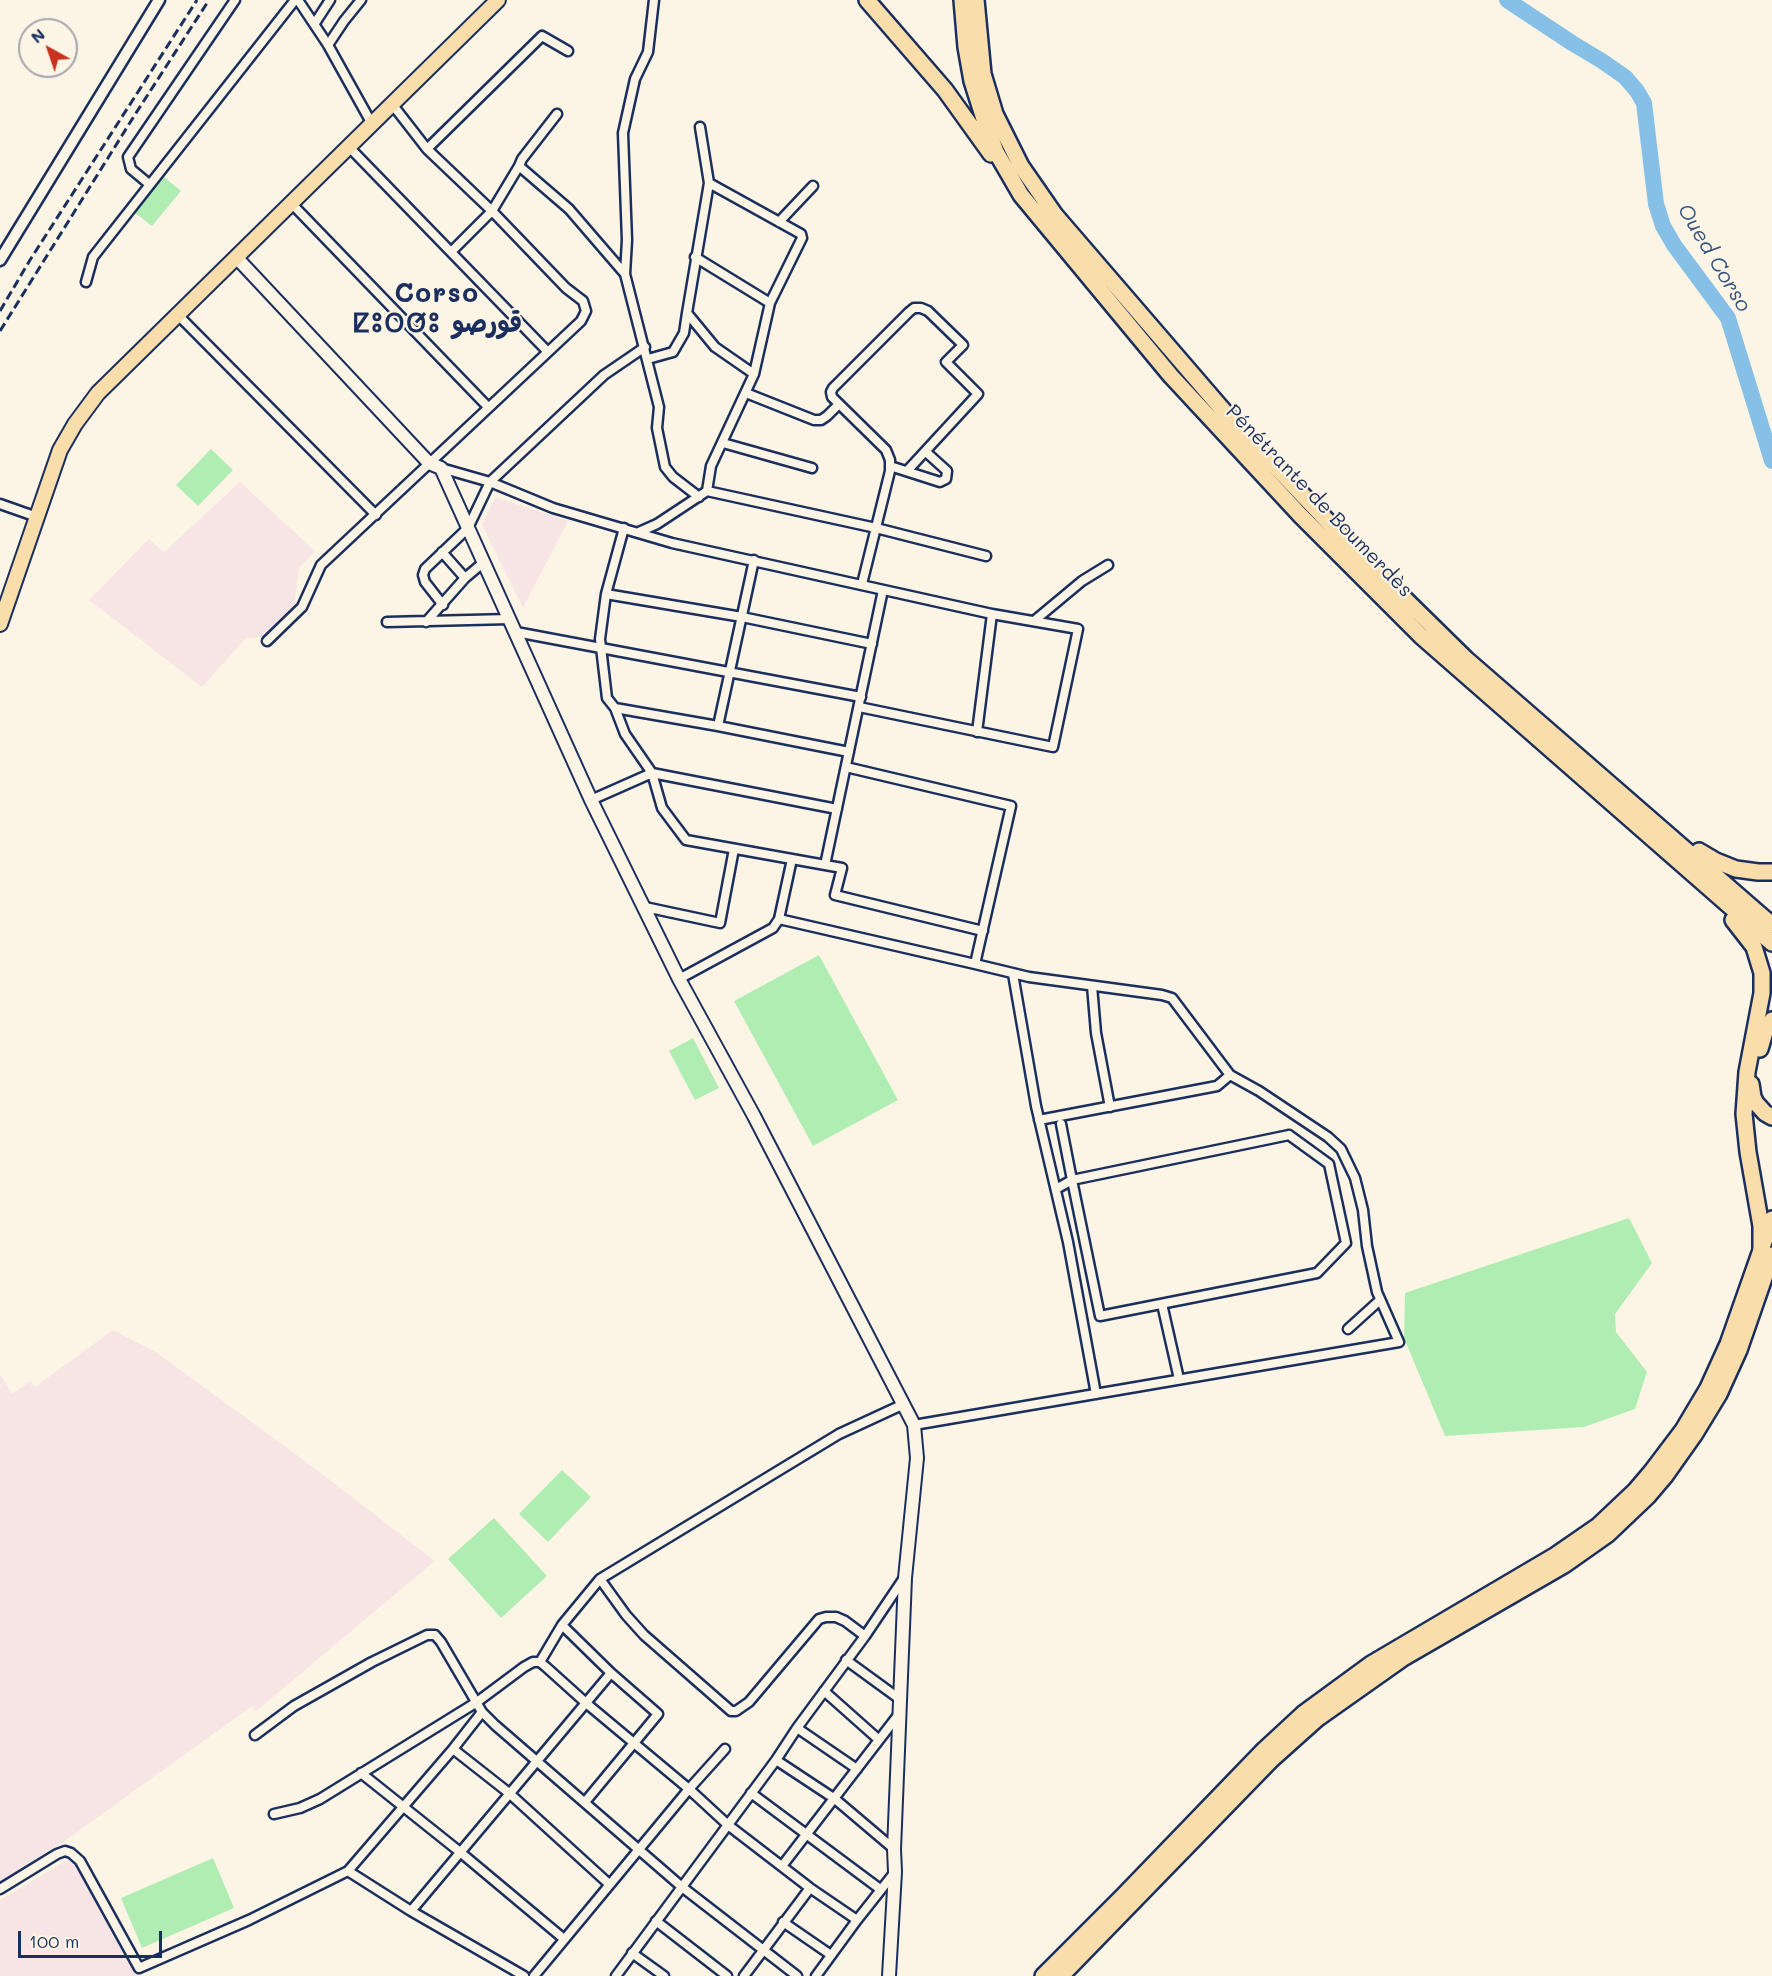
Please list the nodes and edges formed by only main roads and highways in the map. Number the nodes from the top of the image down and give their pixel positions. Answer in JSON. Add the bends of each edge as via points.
{"nodes":[{"id":1,"x":498,"y":0,"type":"edge"},
{"id":2,"x":867,"y":0,"type":"edge"},
{"id":3,"x":962,"y":0,"type":"edge"},
{"id":4,"x":976,"y":0,"type":"edge"},
{"id":5,"x":982,"y":0,"type":"edge"},
{"id":6,"x":983,"y":74,"type":"junction"},
{"id":7,"x":1021,"y":195,"type":"junction"},
{"id":8,"x":237,"y":258,"type":"junction"},
{"id":9,"x":0,"y":624,"type":"edge"},
{"id":10,"x":1648,"y":817,"type":"junction"},
{"id":11,"x":1772,"y":872,"type":"edge"},
{"id":12,"x":1696,"y":876,"type":"junction"},
{"id":13,"x":1772,"y":925,"type":"edge"},
{"id":14,"x":1772,"y":943,"type":"edge"},
{"id":15,"x":1772,"y":1020,"type":"edge"},
{"id":16,"x":1772,"y":1117,"type":"edge"},
{"id":17,"x":1772,"y":1219,"type":"edge"},
{"id":18,"x":1767,"y":1253,"type":"edge"},
{"id":19,"x":889,"y":1976,"type":"edge"},
{"id":20,"x":1043,"y":1976,"type":"edge"},
{"id":21,"x":1061,"y":1976,"type":"edge"}],
"edges":[{"from":1,"to":8,"type":"main road"},
{"from":2,"to":7,"type":"highway","via":[[945,90]]},
{"from":3,"to":7,"type":"highway","name":"Pénétrante de Boumerdès","via":[[972,81],[996,152]]},
{"from":4,"to":6,"type":"highway","name":"Pénétrante de Boumerdès"},
{"from":5,"to":6,"type":"highway"},
{"from":6,"to":10,"type":"highway","name":"Pénétrante de Boumerdès","via":[[1006,138],[1036,189],[1235,424],[1466,659]]},
{"from":7,"to":12,"type":"highway","name":"Pénétrante de Boumerdès","via":[[1171,376],[1309,524],[1421,636]]},
{"from":8,"to":9,"type":"main road","via":[[98,393],[75,424],[60,450]]},
{"from":8,"to":19,"type":"main road","via":[[435,466],[468,528],[591,800],[679,979],[914,1425],[917,1458],[905,1578]]},
{"from":10,"to":11,"type":"highway","via":[[1670,826],[1716,861],[1736,869]]},
{"from":10,"to":13,"type":"highway","name":"Pénétrante de Boumerdès"},
{"from":12,"to":14,"type":"highway","name":"Pénétrante de Boumerdès"},
{"from":12,"to":18,"type":"highway","via":[[1750,939],[1762,973],[1744,1107],[1748,1152]]},
{"from":15,"to":16,"type":"highway","via":[[1765,1032],[1751,1090],[1756,1103]]},
{"from":17,"to":18,"type":"highway"},
{"from":18,"to":20,"type":"highway","via":[[1708,1388],[1683,1430],[1635,1491],[1571,1546],[1371,1664],[1304,1713],[1263,1750]]},
{"from":18,"to":21,"type":"highway","via":[[1739,1350],[1719,1394],[1665,1476],[1641,1503],[1608,1534],[1564,1566],[1403,1658],[1318,1718],[1271,1760]]}]}
